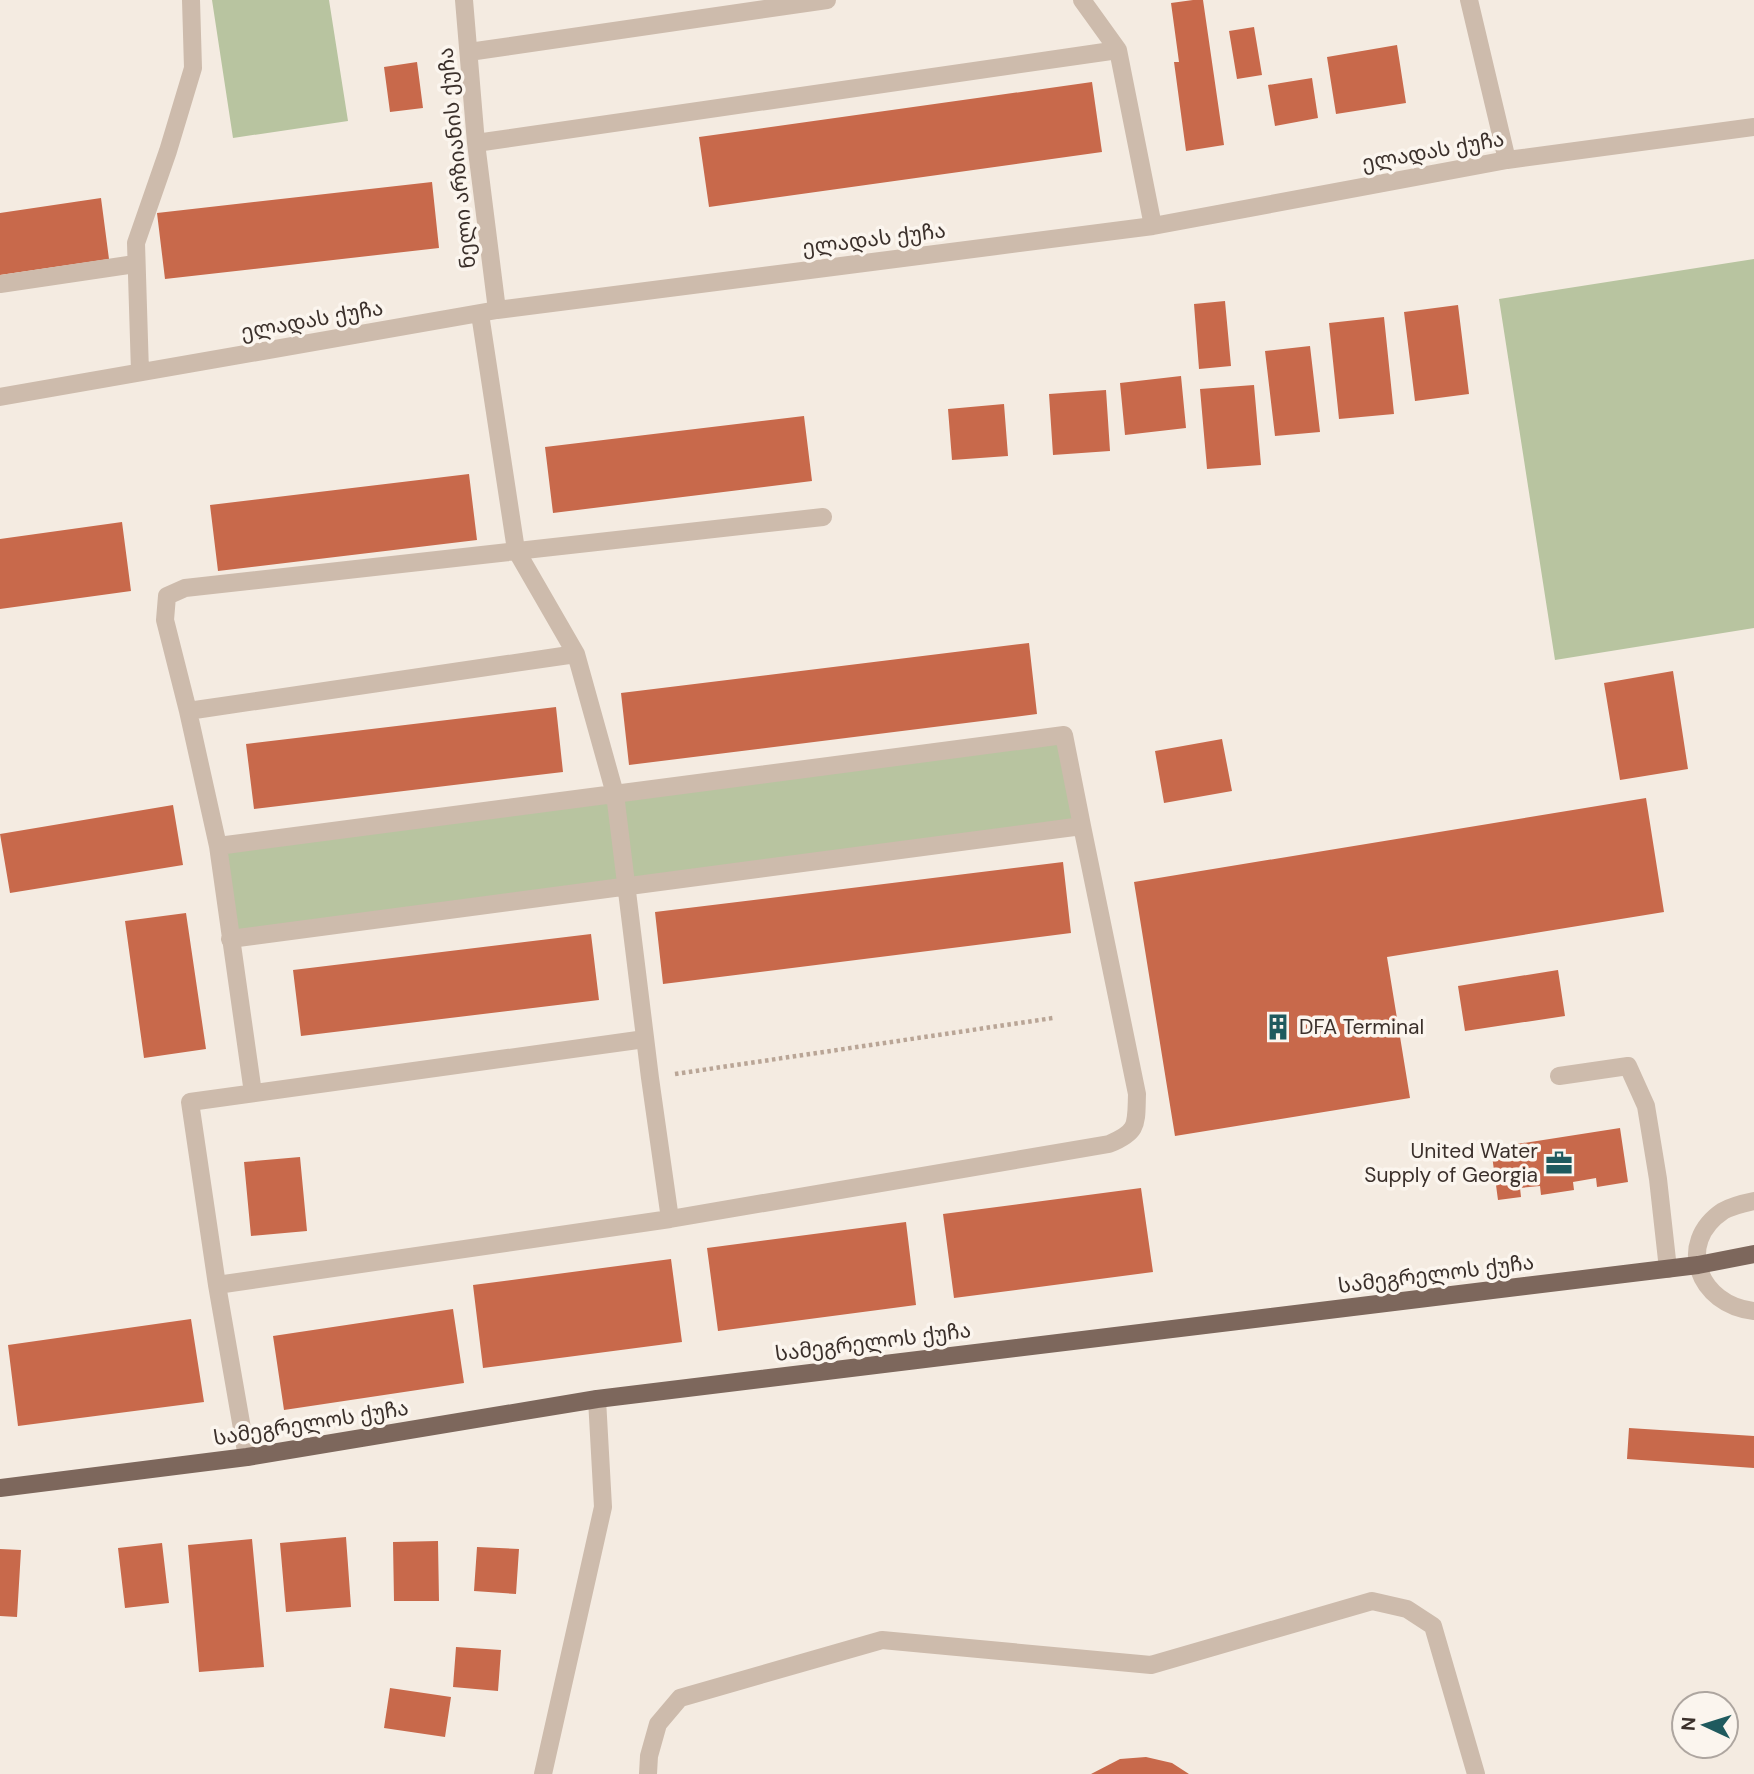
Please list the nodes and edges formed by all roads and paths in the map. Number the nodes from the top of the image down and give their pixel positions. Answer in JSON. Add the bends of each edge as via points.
{"nodes":[{"id":1,"x":191,"y":0,"type":"edge"},
{"id":2,"x":464,"y":0,"type":"edge"},
{"id":3,"x":827,"y":0,"type":"edge"},
{"id":4,"x":1082,"y":0,"type":"edge"},
{"id":5,"x":1469,"y":0,"type":"edge"},
{"id":6,"x":1118,"y":50,"type":"junction"},
{"id":7,"x":469,"y":52,"type":"junction"},
{"id":8,"x":1754,"y":127,"type":"edge"},
{"id":9,"x":476,"y":143,"type":"junction"},
{"id":10,"x":1507,"y":160,"type":"junction"},
{"id":11,"x":1153,"y":226,"type":"junction"},
{"id":12,"x":135,"y":264,"type":"junction"},
{"id":13,"x":0,"y":284,"type":"edge"},
{"id":14,"x":488,"y":312,"type":"junction"},
{"id":15,"x":140,"y":372,"type":"junction"},
{"id":16,"x":0,"y":397,"type":"edge"},
{"id":17,"x":823,"y":517,"type":"dead end"},
{"id":18,"x":516,"y":550,"type":"junction"},
{"id":19,"x":576,"y":654,"type":"junction"},
{"id":20,"x":188,"y":710,"type":"junction"},
{"id":21,"x":615,"y":794,"type":"junction"},
{"id":22,"x":1082,"y":826,"type":"junction"},
{"id":23,"x":218,"y":846,"type":"junction"},
{"id":24,"x":626,"y":887,"type":"junction"},
{"id":25,"x":230,"y":939,"type":"junction"},
{"id":26,"x":1053,"y":1018,"type":"dead end"},
{"id":27,"x":645,"y":1039,"type":"junction"},
{"id":28,"x":1559,"y":1076,"type":"dead end"},
{"id":29,"x":650,"y":1078,"type":"junction"},
{"id":30,"x":253,"y":1093,"type":"junction"},
{"id":31,"x":1754,"y":1201,"type":"edge"},
{"id":32,"x":670,"y":1219,"type":"junction"},
{"id":33,"x":1754,"y":1254,"type":"edge"},
{"id":34,"x":1698,"y":1265,"type":"junction"},
{"id":35,"x":1668,"y":1269,"type":"junction"},
{"id":36,"x":217,"y":1285,"type":"junction"},
{"id":37,"x":1754,"y":1311,"type":"edge"},
{"id":38,"x":597,"y":1399,"type":"junction"},
{"id":39,"x":247,"y":1457,"type":"junction"},
{"id":40,"x":0,"y":1488,"type":"edge"},
{"id":41,"x":543,"y":1774,"type":"edge"},
{"id":42,"x":648,"y":1774,"type":"edge"},
{"id":43,"x":1476,"y":1774,"type":"edge"}],
"edges":[{"from":1,"to":12,"type":"street","via":[[192,68],[135,243]]},
{"from":2,"to":7,"type":"street","name":"ნელი არზიანის ქუჩა"},
{"from":3,"to":7,"type":"street"},
{"from":4,"to":6,"type":"street"},
{"from":5,"to":10,"type":"street"},
{"from":6,"to":9,"type":"street"},
{"from":6,"to":11,"type":"street"},
{"from":7,"to":9,"type":"street","name":"ნელი არზიანის ქუჩა"},
{"from":8,"to":10,"type":"street","name":"ელადას ქუჩა"},
{"from":9,"to":14,"type":"street","name":"ნელი არზიანის ქუჩა"},
{"from":10,"to":11,"type":"street","name":"ელადას ქუჩა"},
{"from":11,"to":14,"type":"street","name":"ელადას ქუჩა"},
{"from":12,"to":13,"type":"street"},
{"from":12,"to":15,"type":"street"},
{"from":14,"to":15,"type":"street","name":"ელადას ქუჩა"},
{"from":14,"to":18,"type":"street","name":"ნელი არზიანის ქუჩა"},
{"from":15,"to":16,"type":"street","name":"ელადას ქუჩა"},
{"from":17,"to":18,"type":"street"},
{"from":18,"to":19,"type":"street"},
{"from":18,"to":20,"type":"street","via":[[184,588],[167,596],[165,620]]},
{"from":19,"to":20,"type":"street"},
{"from":19,"to":21,"type":"street"},
{"from":20,"to":23,"type":"street"},
{"from":21,"to":22,"type":"street","via":[[1064,735]]},
{"from":21,"to":23,"type":"street"},
{"from":21,"to":24,"type":"street"},
{"from":22,"to":24,"type":"street"},
{"from":22,"to":32,"type":"street","via":[[1137,1094],[1136,1124],[1128,1136],[1109,1144]]},
{"from":23,"to":25,"type":"street"},
{"from":24,"to":25,"type":"street"},
{"from":24,"to":27,"type":"street"},
{"from":25,"to":30,"type":"street"},
{"from":26,"to":29,"type":"path"},
{"from":27,"to":29,"type":"street"},
{"from":27,"to":30,"type":"street"},
{"from":28,"to":35,"type":"street","via":[[1629,1066],[1646,1107]]},
{"from":29,"to":32,"type":"street"},
{"from":30,"to":36,"type":"street","via":[[190,1102]]},
{"from":31,"to":34,"type":"street","via":[[1725,1210],[1712,1220],[1698,1249]]},
{"from":32,"to":36,"type":"street"},
{"from":33,"to":34,"type":"main road","name":"სამეგრელოს ქუჩა"},
{"from":34,"to":35,"type":"main road","name":"სამეგრელოს ქუჩა"},
{"from":34,"to":37,"type":"street","via":[[1711,1293],[1738,1309]]},
{"from":35,"to":38,"type":"main road","name":"სამეგრელოს ქუჩა"},
{"from":36,"to":39,"type":"street"},
{"from":38,"to":39,"type":"main road","name":"სამეგრელოს ქუჩა"},
{"from":38,"to":41,"type":"street","via":[[603,1507]]},
{"from":39,"to":40,"type":"main road","name":"სამეგრელოს ქუჩა"},
{"from":42,"to":43,"type":"street","via":[[658,1724],[680,1698],[882,1640],[1151,1665],[1372,1601],[1407,1609],[1433,1626]]}]}
